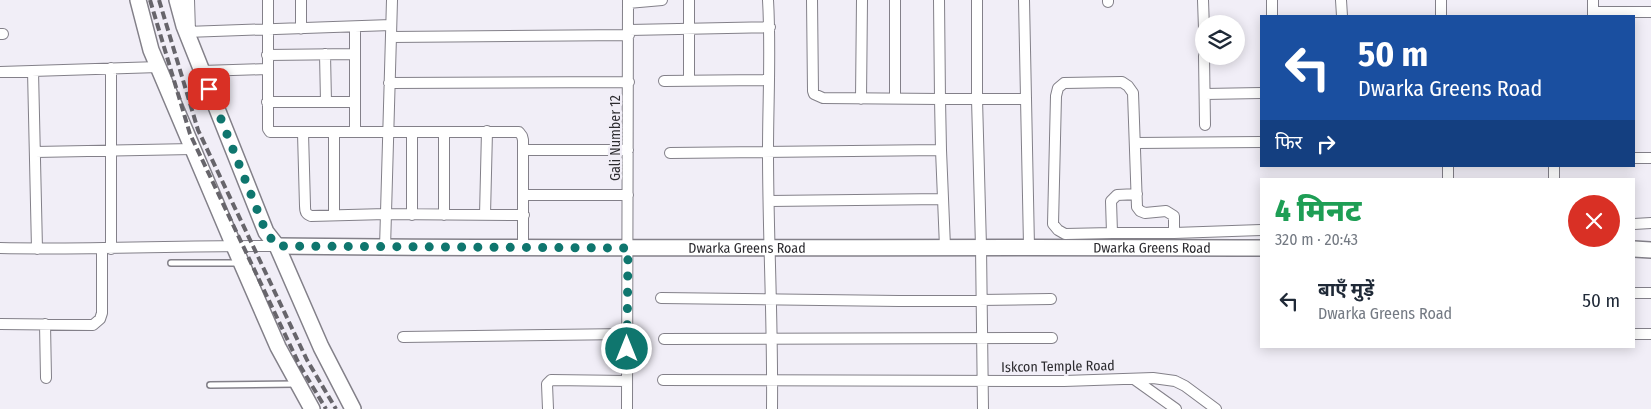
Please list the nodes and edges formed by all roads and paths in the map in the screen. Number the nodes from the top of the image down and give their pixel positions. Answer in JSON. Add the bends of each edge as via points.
{"nodes":[{"id":1,"x":138,"y":0,"type":"edge"},
{"id":2,"x":177,"y":0,"type":"edge"},
{"id":3,"x":190,"y":0,"type":"edge"},
{"id":4,"x":268,"y":0,"type":"edge"},
{"id":5,"x":301,"y":0,"type":"edge"},
{"id":6,"x":392,"y":0,"type":"edge"},
{"id":7,"x":662,"y":0,"type":"edge"},
{"id":8,"x":689,"y":0,"type":"edge"},
{"id":9,"x":768,"y":0,"type":"edge"},
{"id":10,"x":812,"y":0,"type":"edge"},
{"id":11,"x":862,"y":0,"type":"edge"},
{"id":12,"x":895,"y":0,"type":"edge"},
{"id":13,"x":940,"y":0,"type":"edge"},
{"id":14,"x":977,"y":0,"type":"edge"},
{"id":15,"x":1024,"y":0,"type":"edge"},
{"id":16,"x":1203,"y":0,"type":"edge"},
{"id":17,"x":1272,"y":0,"type":"edge"},
{"id":18,"x":1342,"y":0,"type":"edge"},
{"id":19,"x":1441,"y":0,"type":"edge"},
{"id":20,"x":1593,"y":0,"type":"edge"},
{"id":21,"x":628,"y":1,"type":"edge"},
{"id":22,"x":1651,"y":12,"type":"edge"},
{"id":23,"x":1593,"y":14,"type":"edge"},
{"id":24,"x":1204,"y":15,"type":"edge"},
{"id":25,"x":1272,"y":15,"type":"edge"},
{"id":26,"x":1342,"y":15,"type":"edge"},
{"id":27,"x":1441,"y":15,"type":"edge"},
{"id":28,"x":391,"y":25,"type":"junction"},
{"id":29,"x":354,"y":27,"type":"junction"},
{"id":30,"x":770,"y":27,"type":"junction"},
{"id":31,"x":267,"y":29,"type":"junction"},
{"id":32,"x":301,"y":29,"type":"junction"},
{"id":33,"x":689,"y":29,"type":"junction"},
{"id":34,"x":188,"y":32,"type":"junction"},
{"id":35,"x":629,"y":32,"type":"junction"},
{"id":36,"x":391,"y":38,"type":"junction"},
{"id":37,"x":267,"y":54,"type":"junction"},
{"id":38,"x":326,"y":54,"type":"junction"},
{"id":39,"x":355,"y":54,"type":"junction"},
{"id":40,"x":1204,"y":65,"type":"edge"},
{"id":41,"x":159,"y":67,"type":"junction"},
{"id":42,"x":111,"y":68,"type":"junction"},
{"id":43,"x":267,"y":69,"type":"junction"},
{"id":44,"x":32,"y":70,"type":"junction"},
{"id":45,"x":202,"y":71,"type":"junction"},
{"id":46,"x":0,"y":72,"type":"edge"},
{"id":47,"x":769,"y":80,"type":"junction"},
{"id":48,"x":664,"y":81,"type":"dead end"},
{"id":49,"x":689,"y":81,"type":"junction"},
{"id":50,"x":628,"y":82,"type":"junction"},
{"id":51,"x":389,"y":83,"type":"junction"},
{"id":52,"x":1260,"y":93,"type":"edge"},
{"id":53,"x":1205,"y":94,"type":"junction"},
{"id":54,"x":861,"y":98,"type":"junction"},
{"id":55,"x":896,"y":99,"type":"junction"},
{"id":56,"x":940,"y":99,"type":"junction"},
{"id":57,"x":977,"y":99,"type":"junction"},
{"id":58,"x":1026,"y":99,"type":"junction"},
{"id":59,"x":268,"y":102,"type":"junction"},
{"id":60,"x":326,"y":102,"type":"junction"},
{"id":61,"x":355,"y":102,"type":"junction"},
{"id":62,"x":1205,"y":125,"type":"dead end"},
{"id":63,"x":487,"y":131,"type":"junction"},
{"id":64,"x":334,"y":132,"type":"junction"},
{"id":65,"x":355,"y":132,"type":"junction"},
{"id":66,"x":388,"y":132,"type":"junction"},
{"id":67,"x":412,"y":132,"type":"junction"},
{"id":68,"x":444,"y":132,"type":"junction"},
{"id":69,"x":303,"y":133,"type":"junction"},
{"id":70,"x":1260,"y":142,"type":"edge"},
{"id":71,"x":1136,"y":143,"type":"junction"},
{"id":72,"x":193,"y":149,"type":"junction"},
{"id":73,"x":111,"y":150,"type":"junction"},
{"id":74,"x":523,"y":150,"type":"junction"},
{"id":75,"x":628,"y":150,"type":"junction"},
{"id":76,"x":942,"y":150,"type":"junction"},
{"id":77,"x":34,"y":152,"type":"junction"},
{"id":78,"x":768,"y":152,"type":"junction"},
{"id":79,"x":670,"y":153,"type":"dead end"},
{"id":80,"x":1635,"y":158,"type":"edge"},
{"id":81,"x":1651,"y":158,"type":"edge"},
{"id":82,"x":1137,"y":194,"type":"junction"},
{"id":83,"x":524,"y":195,"type":"junction"},
{"id":84,"x":628,"y":195,"type":"junction"},
{"id":85,"x":943,"y":199,"type":"junction"},
{"id":86,"x":769,"y":201,"type":"junction"},
{"id":87,"x":386,"y":214,"type":"junction"},
{"id":88,"x":412,"y":214,"type":"junction"},
{"id":89,"x":334,"y":215,"type":"junction"},
{"id":90,"x":444,"y":215,"type":"junction"},
{"id":91,"x":485,"y":215,"type":"junction"},
{"id":92,"x":524,"y":215,"type":"junction"},
{"id":93,"x":1651,"y":223,"type":"edge"},
{"id":94,"x":1635,"y":224,"type":"edge"},
{"id":95,"x":1260,"y":230,"type":"edge"},
{"id":96,"x":1112,"y":233,"type":"junction"},
{"id":97,"x":1174,"y":233,"type":"junction"},
{"id":98,"x":1140,"y":240,"type":"junction"},
{"id":99,"x":234,"y":246,"type":"junction"},
{"id":100,"x":277,"y":246,"type":"junction"},
{"id":101,"x":1029,"y":246,"type":"junction"},
{"id":102,"x":945,"y":247,"type":"junction"},
{"id":103,"x":981,"y":247,"type":"junction"},
{"id":104,"x":0,"y":248,"type":"edge"},
{"id":105,"x":385,"y":248,"type":"junction"},
{"id":106,"x":628,"y":248,"type":"junction"},
{"id":107,"x":770,"y":248,"type":"junction"},
{"id":108,"x":1260,"y":248,"type":"edge"},
{"id":109,"x":37,"y":249,"type":"junction"},
{"id":110,"x":107,"y":249,"type":"junction"},
{"id":111,"x":523,"y":249,"type":"junction"},
{"id":112,"x":1635,"y":250,"type":"edge"},
{"id":113,"x":1651,"y":250,"type":"edge"},
{"id":114,"x":172,"y":263,"type":"dead end"},
{"id":115,"x":241,"y":263,"type":"junction"},
{"id":116,"x":1635,"y":293,"type":"edge"},
{"id":117,"x":1651,"y":293,"type":"edge"},
{"id":118,"x":660,"y":298,"type":"dead end"},
{"id":119,"x":1051,"y":299,"type":"dead end"},
{"id":120,"x":772,"y":300,"type":"junction"},
{"id":121,"x":982,"y":300,"type":"junction"},
{"id":122,"x":0,"y":324,"type":"edge"},
{"id":123,"x":45,"y":324,"type":"junction"},
{"id":124,"x":627,"y":334,"type":"junction"},
{"id":125,"x":1635,"y":334,"type":"edge"},
{"id":126,"x":1651,"y":334,"type":"edge"},
{"id":127,"x":403,"y":337,"type":"dead end"},
{"id":128,"x":1052,"y":338,"type":"dead end"},
{"id":129,"x":664,"y":339,"type":"dead end"},
{"id":130,"x":982,"y":339,"type":"junction"},
{"id":131,"x":773,"y":340,"type":"junction"},
{"id":132,"x":46,"y":378,"type":"dead end"},
{"id":133,"x":1134,"y":379,"type":"junction"},
{"id":134,"x":663,"y":380,"type":"dead end"},
{"id":135,"x":982,"y":380,"type":"junction"},
{"id":136,"x":627,"y":381,"type":"junction"},
{"id":137,"x":772,"y":381,"type":"junction"},
{"id":138,"x":298,"y":384,"type":"junction"},
{"id":139,"x":210,"y":385,"type":"dead end"},
{"id":140,"x":312,"y":409,"type":"edge"},
{"id":141,"x":353,"y":409,"type":"edge"},
{"id":142,"x":548,"y":409,"type":"edge"},
{"id":143,"x":627,"y":409,"type":"edge"},
{"id":144,"x":772,"y":409,"type":"edge"},
{"id":145,"x":983,"y":409,"type":"edge"},
{"id":146,"x":1176,"y":409,"type":"edge"},
{"id":147,"x":1216,"y":409,"type":"edge"}],
"edges":[{"from":1,"to":41,"type":"street","via":[[151,50]]},
{"from":2,"to":34,"type":"street"},
{"from":3,"to":34,"type":"street"},
{"from":4,"to":31,"type":"street"},
{"from":5,"to":32,"type":"street"},
{"from":6,"to":28,"type":"street"},
{"from":7,"to":21,"type":"street"},
{"from":8,"to":33,"type":"street"},
{"from":9,"to":30,"type":"street"},
{"from":10,"to":54,"type":"street","via":[[814,94],[823,98]]},
{"from":11,"to":54,"type":"street"},
{"from":12,"to":55,"type":"street"},
{"from":13,"to":56,"type":"street"},
{"from":14,"to":57,"type":"street"},
{"from":15,"to":58,"type":"street"},
{"from":16,"to":24,"type":"street"},
{"from":17,"to":25,"type":"street"},
{"from":18,"to":26,"type":"street"},
{"from":19,"to":27,"type":"street"},
{"from":20,"to":23,"type":"street"},
{"from":21,"to":35,"type":"street","name":"Gali Number 12"},
{"from":22,"to":23,"type":"street"},
{"from":28,"to":29,"type":"street"},
{"from":28,"to":36,"type":"street"},
{"from":29,"to":32,"type":"street"},
{"from":29,"to":39,"type":"street"},
{"from":30,"to":33,"type":"street"},
{"from":30,"to":47,"type":"street"},
{"from":31,"to":32,"type":"street"},
{"from":31,"to":34,"type":"street"},
{"from":31,"to":37,"type":"street"},
{"from":33,"to":35,"type":"street"},
{"from":33,"to":49,"type":"street"},
{"from":34,"to":45,"type":"street"},
{"from":35,"to":36,"type":"street"},
{"from":35,"to":50,"type":"street","name":"Gali Number 12"},
{"from":36,"to":51,"type":"street"},
{"from":37,"to":38,"type":"street"},
{"from":37,"to":43,"type":"street"},
{"from":38,"to":39,"type":"street"},
{"from":38,"to":60,"type":"street"},
{"from":39,"to":61,"type":"street"},
{"from":40,"to":53,"type":"street"},
{"from":41,"to":42,"type":"street"},
{"from":41,"to":72,"type":"street"},
{"from":42,"to":44,"type":"street"},
{"from":42,"to":73,"type":"street"},
{"from":43,"to":45,"type":"street"},
{"from":43,"to":59,"type":"street"},
{"from":44,"to":46,"type":"street"},
{"from":44,"to":77,"type":"street"},
{"from":45,"to":100,"type":"street","via":[[266,232]]},
{"from":47,"to":49,"type":"street"},
{"from":47,"to":78,"type":"street"},
{"from":48,"to":49,"type":"street"},
{"from":50,"to":51,"type":"street"},
{"from":50,"to":75,"type":"street","name":"Gali Number 12"},
{"from":51,"to":66,"type":"street"},
{"from":52,"to":53,"type":"street"},
{"from":53,"to":62,"type":"street"},
{"from":54,"to":55,"type":"street"},
{"from":55,"to":56,"type":"street"},
{"from":56,"to":57,"type":"street"},
{"from":56,"to":76,"type":"street"},
{"from":57,"to":58,"type":"street"},
{"from":57,"to":103,"type":"street"},
{"from":58,"to":101,"type":"street"},
{"from":59,"to":60,"type":"street"},
{"from":59,"to":69,"type":"street","via":[[270,132]]},
{"from":60,"to":61,"type":"street"},
{"from":61,"to":65,"type":"street"},
{"from":63,"to":68,"type":"street"},
{"from":63,"to":74,"type":"street","via":[[519,132]]},
{"from":63,"to":91,"type":"street"},
{"from":64,"to":65,"type":"street"},
{"from":64,"to":69,"type":"street"},
{"from":64,"to":89,"type":"street"},
{"from":65,"to":66,"type":"street"},
{"from":66,"to":67,"type":"street"},
{"from":66,"to":87,"type":"street"},
{"from":67,"to":68,"type":"street"},
{"from":67,"to":88,"type":"street"},
{"from":68,"to":90,"type":"street"},
{"from":69,"to":89,"type":"street","via":[[305,211],[311,216]]},
{"from":70,"to":71,"type":"street"},
{"from":71,"to":82,"type":"street"},
{"from":71,"to":96,"type":"street","via":[[1133,93],[1128,86],[1122,82],[1064,83],[1058,88],[1053,224],[1065,234]]},
{"from":72,"to":73,"type":"street"},
{"from":72,"to":99,"type":"street"},
{"from":73,"to":77,"type":"street"},
{"from":73,"to":110,"type":"street"},
{"from":74,"to":75,"type":"street"},
{"from":74,"to":83,"type":"street"},
{"from":75,"to":84,"type":"street","name":"Gali Number 12"},
{"from":76,"to":78,"type":"street"},
{"from":76,"to":85,"type":"street"},
{"from":77,"to":109,"type":"street"},
{"from":78,"to":79,"type":"street"},
{"from":78,"to":86,"type":"street"},
{"from":80,"to":81,"type":"street"},
{"from":82,"to":96,"type":"street","via":[[1117,195],[1110,201]]},
{"from":82,"to":97,"type":"street","via":[[1140,211],[1166,211],[1174,216]]},
{"from":83,"to":84,"type":"street"},
{"from":83,"to":92,"type":"street"},
{"from":84,"to":106,"type":"street","name":"Gali Number 12"},
{"from":85,"to":86,"type":"street"},
{"from":85,"to":102,"type":"street"},
{"from":86,"to":107,"type":"street"},
{"from":87,"to":88,"type":"street"},
{"from":87,"to":89,"type":"street"},
{"from":87,"to":105,"type":"street"},
{"from":88,"to":90,"type":"street"},
{"from":90,"to":91,"type":"street"},
{"from":91,"to":92,"type":"street"},
{"from":92,"to":111,"type":"street"},
{"from":93,"to":94,"type":"street"},
{"from":95,"to":97,"type":"street"},
{"from":96,"to":98,"type":"street"},
{"from":97,"to":98,"type":"street"},
{"from":98,"to":101,"type":"street","name":"Dwarka Greens Road"},
{"from":98,"to":108,"type":"street","name":"Dwarka Greens Road"},
{"from":99,"to":100,"type":"street","name":"Dwarka Greens Road"},
{"from":99,"to":110,"type":"street","name":"Dwarka Greens Road"},
{"from":99,"to":115,"type":"street"},
{"from":100,"to":105,"type":"street","name":"Dwarka Greens Road"},
{"from":100,"to":141,"type":"street","via":[[321,348]]},
{"from":101,"to":103,"type":"street","name":"Dwarka Greens Road"},
{"from":102,"to":103,"type":"street","name":"Dwarka Greens Road"},
{"from":102,"to":107,"type":"street","name":"Dwarka Greens Road"},
{"from":103,"to":121,"type":"street"},
{"from":104,"to":109,"type":"street","name":"Dwarka Greens Road"},
{"from":105,"to":111,"type":"street","name":"Dwarka Greens Road"},
{"from":106,"to":107,"type":"street","name":"Dwarka Greens Road"},
{"from":106,"to":111,"type":"street","name":"Dwarka Greens Road"},
{"from":106,"to":124,"type":"street","name":"Gali Number 12"},
{"from":107,"to":120,"type":"street"},
{"from":109,"to":110,"type":"street","name":"Dwarka Greens Road"},
{"from":110,"to":123,"type":"street","via":[[100,319],[93,325]]},
{"from":112,"to":113,"type":"street"},
{"from":114,"to":115,"type":"lane"},
{"from":115,"to":138,"type":"street"},
{"from":116,"to":117,"type":"street"},
{"from":118,"to":120,"type":"street"},
{"from":119,"to":121,"type":"street"},
{"from":120,"to":121,"type":"street"},
{"from":120,"to":131,"type":"street"},
{"from":121,"to":130,"type":"street"},
{"from":122,"to":123,"type":"street"},
{"from":123,"to":132,"type":"street"},
{"from":124,"to":127,"type":"street"},
{"from":124,"to":136,"type":"street","name":"Gali Number 12"},
{"from":125,"to":126,"type":"street"},
{"from":128,"to":130,"type":"street"},
{"from":129,"to":131,"type":"street"},
{"from":130,"to":131,"type":"street"},
{"from":130,"to":135,"type":"street"},
{"from":131,"to":137,"type":"street"},
{"from":133,"to":135,"type":"street","name":"Iskcon Temple Road"},
{"from":133,"to":146,"type":"street","name":"Iskcon Temple Road"},
{"from":133,"to":147,"type":"street","name":"Iskcon Temple Road","via":[[1175,381]]},
{"from":134,"to":137,"type":"street","name":"Iskcon Temple Road"},
{"from":135,"to":137,"type":"street","name":"Iskcon Temple Road"},
{"from":135,"to":145,"type":"street"},
{"from":136,"to":142,"type":"street","via":[[551,380],[547,384]]},
{"from":136,"to":143,"type":"street","name":"Gali Number 12"},
{"from":137,"to":144,"type":"street"},
{"from":138,"to":139,"type":"lane"},
{"from":138,"to":140,"type":"street"}]}
